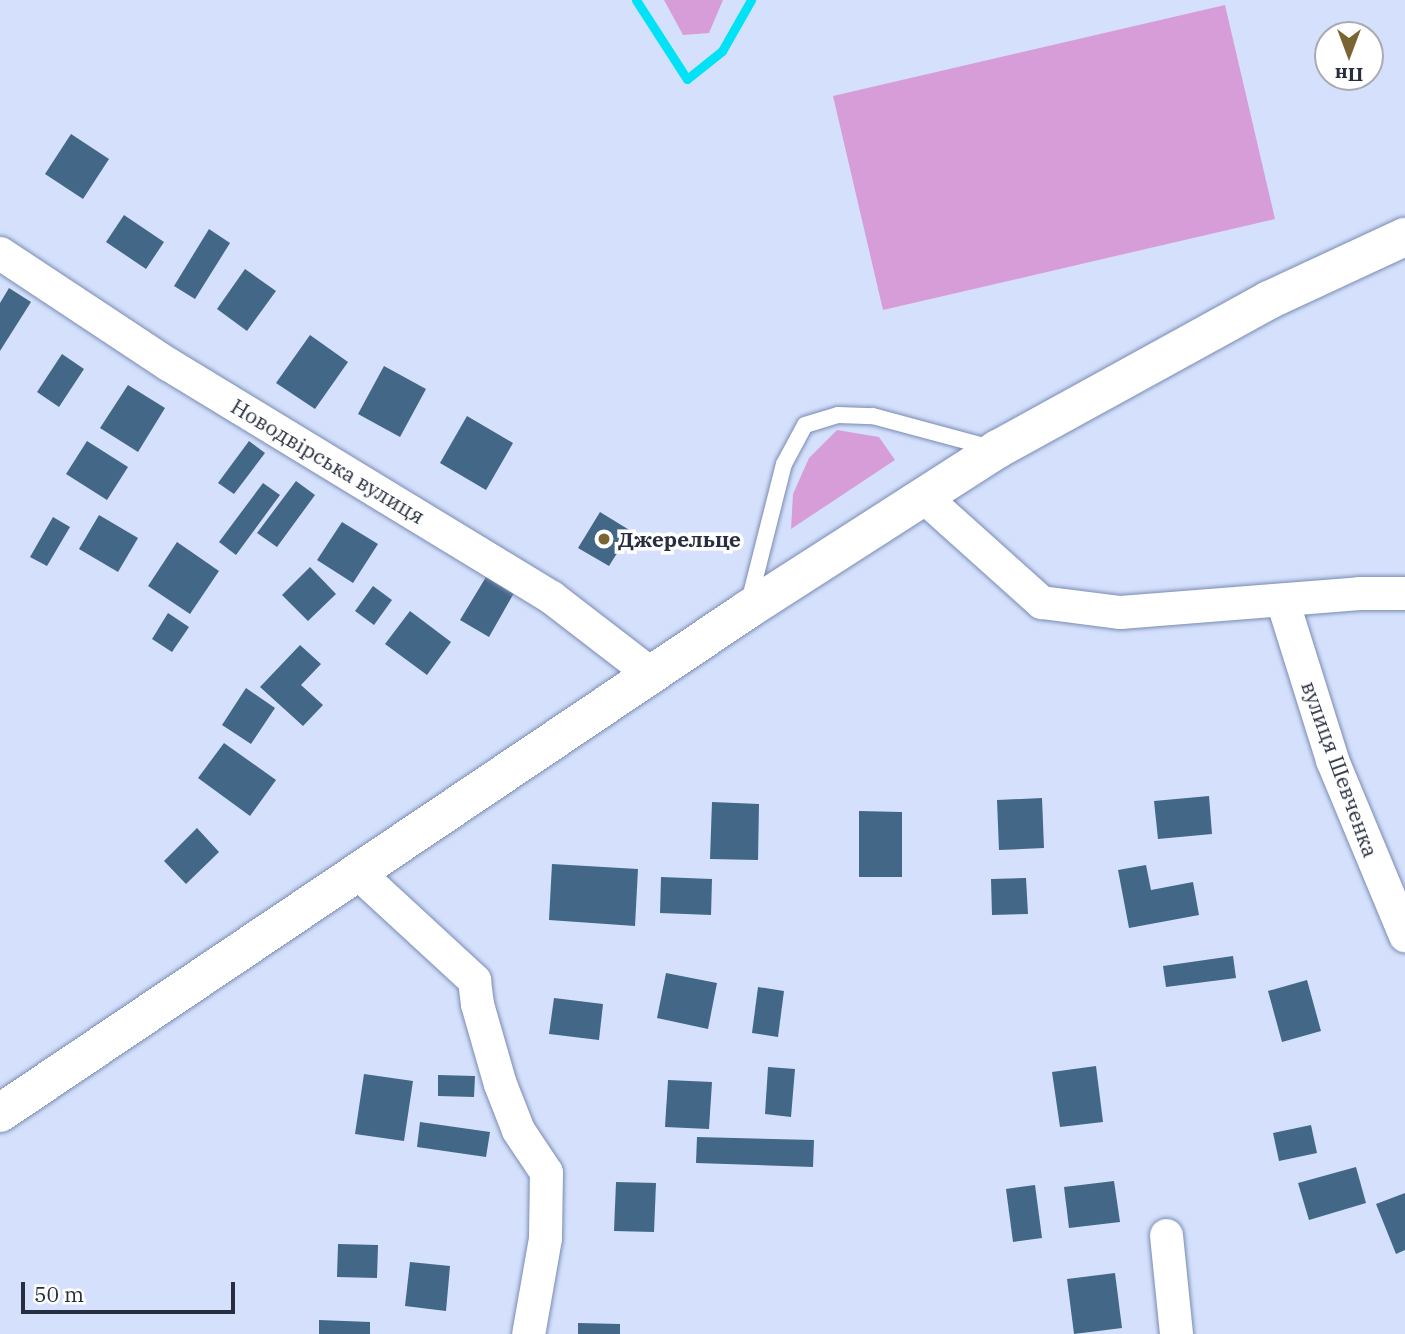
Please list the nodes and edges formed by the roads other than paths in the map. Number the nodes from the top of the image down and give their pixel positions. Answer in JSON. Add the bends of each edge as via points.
{"nodes":[{"id":1,"x":1405,"y":237,"type":"edge"},
{"id":2,"x":0,"y":253,"type":"edge"},
{"id":3,"x":998,"y":449,"type":"junction"},
{"id":4,"x":923,"y":496,"type":"junction"},
{"id":5,"x":1405,"y":593,"type":"edge"},
{"id":6,"x":1282,"y":600,"type":"junction"},
{"id":7,"x":747,"y":610,"type":"junction"},
{"id":8,"x":651,"y":674,"type":"junction"},
{"id":9,"x":356,"y":871,"type":"junction"},
{"id":10,"x":1405,"y":935,"type":"edge"},
{"id":11,"x":0,"y":1113,"type":"edge"},
{"id":12,"x":1166,"y":1235,"type":"dead end"},
{"id":13,"x":528,"y":1334,"type":"edge"},
{"id":14,"x":1176,"y":1334,"type":"edge"}],
"edges":[{"from":1,"to":3,"type":"highway","via":[[1269,300]]},
{"from":2,"to":8,"type":"street","name":"Новодвірська вулиця","via":[[168,364],[551,597]]},
{"from":3,"to":4,"type":"highway"},
{"from":3,"to":7,"type":"lane","via":[[873,416],[838,415],[805,425],[784,464]]},
{"from":4,"to":6,"type":"street","via":[[1041,602],[1121,612]]},
{"from":4,"to":7,"type":"highway"},
{"from":5,"to":6,"type":"street"},
{"from":6,"to":10,"type":"street","name":"вулиця Шевченка","via":[[1332,760]]},
{"from":7,"to":8,"type":"highway"},
{"from":8,"to":9,"type":"highway"},
{"from":9,"to":11,"type":"highway"},
{"from":9,"to":13,"type":"street","via":[[474,980],[500,1084],[518,1130],[546,1172],[545,1238]]},
{"from":12,"to":14,"type":"street"}]}
